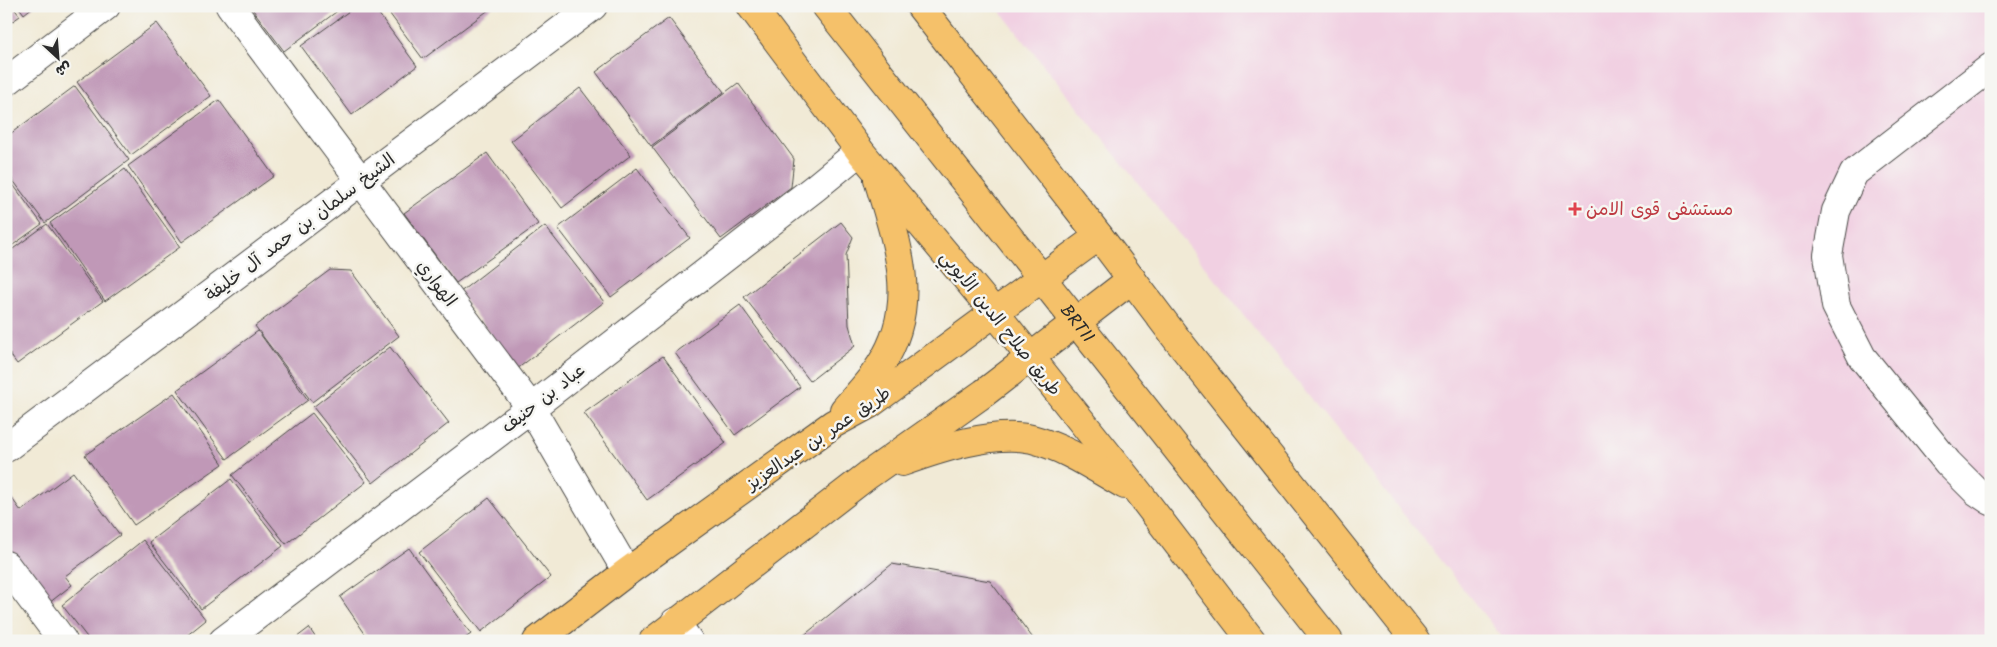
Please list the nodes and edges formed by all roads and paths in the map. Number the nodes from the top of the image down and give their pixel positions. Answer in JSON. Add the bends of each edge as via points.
{"nodes":[{"id":1,"x":106,"y":6,"type":"edge"},
{"id":2,"x":230,"y":6,"type":"edge"},
{"id":3,"x":593,"y":6,"type":"edge"},
{"id":4,"x":750,"y":6,"type":"edge"},
{"id":5,"x":826,"y":6,"type":"edge"},
{"id":6,"x":920,"y":6,"type":"edge"},
{"id":7,"x":1991,"y":66,"type":"edge"},
{"id":8,"x":6,"y":82,"type":"edge"},
{"id":9,"x":868,"y":161,"type":"junction"},
{"id":10,"x":361,"y":182,"type":"junction"},
{"id":11,"x":1099,"y":236,"type":"junction"},
{"id":12,"x":1041,"y":279,"type":"junction"},
{"id":13,"x":1132,"y":279,"type":"junction"},
{"id":14,"x":995,"y":313,"type":"junction"},
{"id":15,"x":1076,"y":323,"type":"junction"},
{"id":16,"x":1030,"y":357,"type":"junction"},
{"id":17,"x":530,"y":408,"type":"junction"},
{"id":18,"x":833,"y":424,"type":"junction"},
{"id":19,"x":6,"y":448,"type":"edge"},
{"id":20,"x":868,"y":475,"type":"junction"},
{"id":21,"x":1138,"y":492,"type":"junction"},
{"id":22,"x":1991,"y":501,"type":"edge"},
{"id":23,"x":6,"y":565,"type":"edge"},
{"id":24,"x":627,"y":572,"type":"junction"},
{"id":25,"x":682,"y":631,"type":"edge"},
{"id":26,"x":63,"y":641,"type":"edge"},
{"id":27,"x":223,"y":641,"type":"edge"},
{"id":28,"x":537,"y":641,"type":"edge"},
{"id":29,"x":652,"y":641,"type":"edge"},
{"id":30,"x":1252,"y":641,"type":"edge"},
{"id":31,"x":1329,"y":641,"type":"edge"},
{"id":32,"x":1416,"y":641,"type":"edge"}],
"edges":[{"from":1,"to":8,"type":"street"},
{"from":2,"to":10,"type":"street","name":"الهواري"},
{"from":3,"to":10,"type":"street","name":"الشيخ سلمان بن حمد آل خليفة"},
{"from":4,"to":9,"type":"main road","name":"طريق صلاح الدين الأيوبي"},
{"from":5,"to":12,"type":"main road","name":"BRT11"},
{"from":6,"to":11,"type":"main road"},
{"from":7,"to":22,"type":"street","via":[[1854,173],[1836,211],[1828,255],[1836,306],[1862,357],[1948,463]]},
{"from":9,"to":14,"type":"main road","name":"طريق صلاح الدين الأيوبي"},
{"from":9,"to":17,"type":"street","name":"عباد بن حنيف","via":[[816,187]]},
{"from":9,"to":18,"type":"main road","via":[[901,263],[900,325],[880,367]]},
{"from":10,"to":17,"type":"street","name":"الهواري"},
{"from":10,"to":19,"type":"street","name":"الشيخ سلمان بن حمد آل خليفة"},
{"from":11,"to":12,"type":"main road","name":"طريق عمر بن عبدالعزيز"},
{"from":11,"to":13,"type":"main road"},
{"from":12,"to":14,"type":"main road","name":"طريق عمر بن عبدالعزيز"},
{"from":12,"to":15,"type":"main road","name":"BRT11"},
{"from":13,"to":15,"type":"main road"},
{"from":13,"to":32,"type":"main road"},
{"from":14,"to":16,"type":"main road","name":"طريق صلاح الدين الأيوبي"},
{"from":14,"to":18,"type":"main road","name":"طريق عمر بن عبدالعزيز","via":[[870,404]]},
{"from":15,"to":16,"type":"main road"},
{"from":15,"to":31,"type":"main road","name":"BRT11"},
{"from":16,"to":20,"type":"main road"},
{"from":16,"to":21,"type":"main road","name":"طريق صلاح الدين الأيوبي"},
{"from":17,"to":24,"type":"street","name":"الهواري"},
{"from":17,"to":27,"type":"street","name":"عباد بن حنيف"},
{"from":18,"to":24,"type":"main road","name":"طريق عمر بن عبدالعزيز"},
{"from":20,"to":21,"type":"main road","via":[[932,451],[979,440],[1012,437],[1031,439],[1073,455]]},
{"from":20,"to":25,"type":"main road"},
{"from":21,"to":30,"type":"main road","name":"طريق صلاح الدين الأيوبي"},
{"from":23,"to":26,"type":"street"},
{"from":24,"to":28,"type":"main road","name":"طريق عمر بن عبدالعزيز"},
{"from":25,"to":29,"type":"main road"}]}
